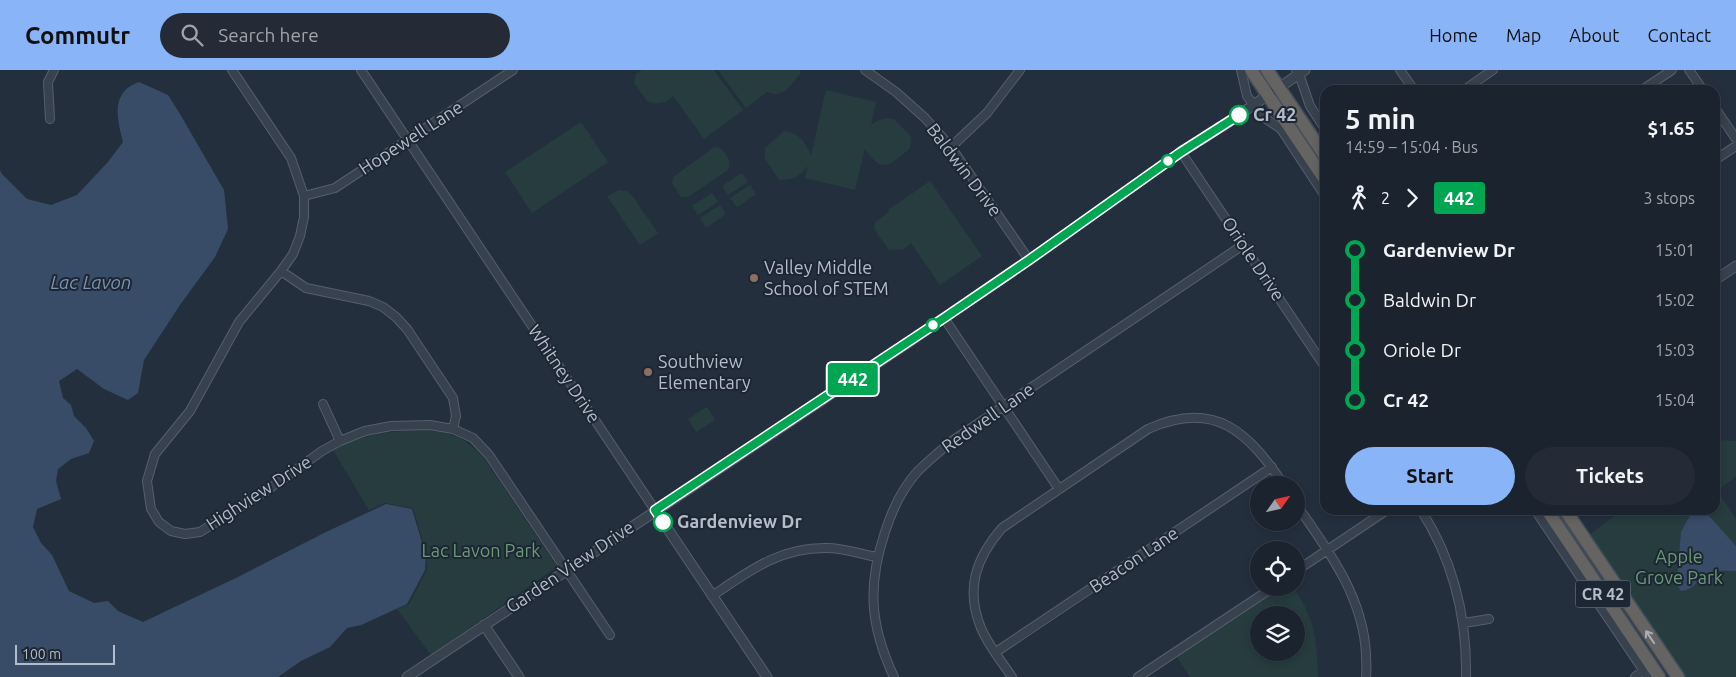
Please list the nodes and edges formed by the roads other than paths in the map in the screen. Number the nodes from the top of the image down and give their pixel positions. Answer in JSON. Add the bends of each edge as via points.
{"nodes":[{"id":1,"x":54,"y":70,"type":"edge"},
{"id":2,"x":232,"y":70,"type":"edge"},
{"id":3,"x":361,"y":70,"type":"edge"},
{"id":4,"x":514,"y":70,"type":"edge"},
{"id":5,"x":865,"y":70,"type":"edge"},
{"id":6,"x":1020,"y":70,"type":"edge"},
{"id":7,"x":1241,"y":70,"type":"edge"},
{"id":8,"x":1251,"y":70,"type":"edge"},
{"id":9,"x":1267,"y":70,"type":"edge"},
{"id":10,"x":1400,"y":70,"type":"edge"},
{"id":11,"x":1493,"y":70,"type":"edge"},
{"id":12,"x":1672,"y":70,"type":"edge"},
{"id":13,"x":1689,"y":70,"type":"edge"},
{"id":14,"x":1300,"y":71,"type":"edge"},
{"id":15,"x":1410,"y":85,"type":"edge"},
{"id":16,"x":1471,"y":85,"type":"edge"},
{"id":17,"x":1650,"y":85,"type":"edge"},
{"id":18,"x":1700,"y":85,"type":"edge"},
{"id":19,"x":1279,"y":88,"type":"junction"},
{"id":20,"x":1267,"y":95,"type":"junction"},
{"id":21,"x":1254,"y":104,"type":"junction"},
{"id":22,"x":1720,"y":116,"type":"edge"},
{"id":23,"x":50,"y":119,"type":"dead end"},
{"id":24,"x":1320,"y":121,"type":"edge"},
{"id":25,"x":1736,"y":140,"type":"edge"},
{"id":26,"x":408,"y":141,"type":"junction"},
{"id":27,"x":951,"y":146,"type":"junction"},
{"id":28,"x":1736,"y":146,"type":"edge"},
{"id":29,"x":1320,"y":149,"type":"edge"},
{"id":30,"x":1181,"y":152,"type":"junction"},
{"id":31,"x":1720,"y":157,"type":"edge"},
{"id":32,"x":1320,"y":173,"type":"edge"},
{"id":33,"x":1320,"y":188,"type":"edge"},
{"id":34,"x":304,"y":196,"type":"junction"},
{"id":35,"x":1243,"y":245,"type":"junction"},
{"id":36,"x":1029,"y":260,"type":"junction"},
{"id":37,"x":1736,"y":266,"type":"edge"},
{"id":38,"x":281,"y":271,"type":"junction"},
{"id":39,"x":1720,"y":277,"type":"edge"},
{"id":40,"x":944,"y":318,"type":"junction"},
{"id":41,"x":1320,"y":360,"type":"edge"},
{"id":42,"x":323,"y":404,"type":"dead end"},
{"id":43,"x":1004,"y":406,"type":"junction"},
{"id":44,"x":452,"y":429,"type":"junction"},
{"id":45,"x":340,"y":441,"type":"junction"},
{"id":46,"x":1272,"y":467,"type":"junction"},
{"id":47,"x":1278,"y":476,"type":"edge"},
{"id":48,"x":1059,"y":489,"type":"junction"},
{"id":49,"x":655,"y":510,"type":"junction"},
{"id":50,"x":1380,"y":515,"type":"edge"},
{"id":51,"x":1424,"y":515,"type":"edge"},
{"id":52,"x":1538,"y":515,"type":"edge"},
{"id":53,"x":1550,"y":515,"type":"edge"},
{"id":54,"x":1568,"y":515,"type":"edge"},
{"id":55,"x":1305,"y":517,"type":"edge"},
{"id":56,"x":1328,"y":550,"type":"junction"},
{"id":57,"x":876,"y":557,"type":"junction"},
{"id":58,"x":1305,"y":565,"type":"edge"},
{"id":59,"x":567,"y":569,"type":"junction"},
{"id":60,"x":712,"y":596,"type":"junction"},
{"id":61,"x":1260,"y":596,"type":"edge"},
{"id":62,"x":1489,"y":619,"type":"dead end"},
{"id":63,"x":1464,"y":623,"type":"junction"},
{"id":64,"x":484,"y":625,"type":"junction"},
{"id":65,"x":610,"y":635,"type":"dead end"},
{"id":66,"x":996,"y":652,"type":"junction"},
{"id":67,"x":1643,"y":670,"type":"junction"},
{"id":68,"x":407,"y":677,"type":"edge"},
{"id":69,"x":519,"y":677,"type":"edge"},
{"id":70,"x":767,"y":677,"type":"edge"},
{"id":71,"x":894,"y":677,"type":"edge"},
{"id":72,"x":1012,"y":677,"type":"edge"},
{"id":73,"x":1138,"y":677,"type":"edge"},
{"id":74,"x":1366,"y":677,"type":"edge"},
{"id":75,"x":1466,"y":677,"type":"edge"},
{"id":76,"x":1635,"y":677,"type":"edge"},
{"id":77,"x":1648,"y":677,"type":"edge"},
{"id":78,"x":1659,"y":677,"type":"edge"},
{"id":79,"x":1678,"y":677,"type":"edge"}],
"edges":[{"from":1,"to":23,"type":"street","via":[[48,82]]},
{"from":2,"to":34,"type":"street","name":"Highview Drive","via":[[291,158]]},
{"from":3,"to":26,"type":"street","name":"Whitney Drive"},
{"from":4,"to":26,"type":"street","name":"Hopewell Lane"},
{"from":5,"to":27,"type":"street","name":"Baldwin Drive","via":[[918,111]]},
{"from":6,"to":27,"type":"street","via":[[988,113]]},
{"from":7,"to":21,"type":"street","via":[[1247,96]]},
{"from":8,"to":20,"type":"highway"},
{"from":9,"to":19,"type":"highway"},
{"from":10,"to":15,"type":"street"},
{"from":11,"to":16,"type":"street"},
{"from":12,"to":17,"type":"street"},
{"from":13,"to":18,"type":"street"},
{"from":14,"to":19,"type":"street","name":"Garden View Drive"},
{"from":14,"to":24,"type":"street","via":[[1310,106]]},
{"from":19,"to":20,"type":"street","name":"Garden View Drive"},
{"from":19,"to":29,"type":"highway"},
{"from":20,"to":21,"type":"street","name":"Garden View Drive"},
{"from":20,"to":32,"type":"highway"},
{"from":21,"to":30,"type":"street","name":"Garden View Drive"},
{"from":21,"to":33,"type":"street","via":[[1262,116],[1281,129]]},
{"from":22,"to":25,"type":"street"},
{"from":26,"to":34,"type":"street","name":"Hopewell Lane","via":[[335,188]]},
{"from":26,"to":49,"type":"street","name":"Whitney Drive"},
{"from":27,"to":36,"type":"street","name":"Baldwin Drive"},
{"from":28,"to":31,"type":"street"},
{"from":30,"to":35,"type":"street","name":"Oriole Drive"},
{"from":30,"to":36,"type":"street","name":"Garden View Drive"},
{"from":34,"to":38,"type":"street","name":"Highview Drive","via":[[300,236]]},
{"from":35,"to":41,"type":"street","name":"Oriole Drive"},
{"from":35,"to":43,"type":"street","name":"Redwell Lane"},
{"from":36,"to":40,"type":"street","name":"Garden View Drive"},
{"from":37,"to":39,"type":"street"},
{"from":38,"to":44,"type":"street","via":[[306,288],[369,301],[396,317],[453,398],[456,416]]},
{"from":38,"to":45,"type":"street","name":"Highview Drive","via":[[239,322],[190,411],[155,454],[147,481],[151,509],[158,522],[170,531],[200,532]]},
{"from":40,"to":43,"type":"street"},
{"from":40,"to":49,"type":"street","name":"Garden View Drive"},
{"from":42,"to":45,"type":"street"},
{"from":43,"to":48,"type":"street"},
{"from":43,"to":57,"type":"street","name":"Redwell Lane","via":[[952,441],[917,472],[891,513]]},
{"from":44,"to":45,"type":"street","name":"Highview Drive","via":[[430,425],[391,426]]},
{"from":44,"to":59,"type":"street","name":"Highview Drive","via":[[473,438],[489,455]]},
{"from":46,"to":47,"type":"street"},
{"from":46,"to":48,"type":"street","via":[[1234,428],[1210,419],[1183,418],[1148,429]]},
{"from":46,"to":66,"type":"street","name":"Beacon Lane"},
{"from":48,"to":66,"type":"street","via":[[1002,528],[979,561],[974,608],[981,629]]},
{"from":49,"to":59,"type":"street","name":"Garden View Drive"},
{"from":49,"to":60,"type":"street","name":"Whitney Drive"},
{"from":50,"to":56,"type":"street"},
{"from":51,"to":63,"type":"street","via":[[1445,557]]},
{"from":52,"to":67,"type":"street"},
{"from":53,"to":78,"type":"highway","number":"CR 42"},
{"from":79,"to":54,"type":"highway","number":"CR 42","one_way":true},
{"from":55,"to":56,"type":"street"},
{"from":56,"to":58,"type":"street"},
{"from":56,"to":74,"type":"street","via":[[1349,586],[1359,614],[1365,643]]},
{"from":57,"to":60,"type":"street","via":[[828,548],[792,551],[762,563]]},
{"from":57,"to":71,"type":"street","name":"Redwell Lane","via":[[873,579],[876,628]]},
{"from":59,"to":64,"type":"street","name":"Garden View Drive"},
{"from":59,"to":65,"type":"street","name":"Highview Drive"},
{"from":60,"to":70,"type":"street","name":"Whitney Drive"},
{"from":61,"to":73,"type":"street"},
{"from":62,"to":63,"type":"street"},
{"from":63,"to":75,"type":"street"},
{"from":64,"to":68,"type":"street","name":"Garden View Drive"},
{"from":64,"to":69,"type":"street"},
{"from":66,"to":72,"type":"street"},
{"from":67,"to":76,"type":"street"},
{"from":67,"to":77,"type":"street"}]}
